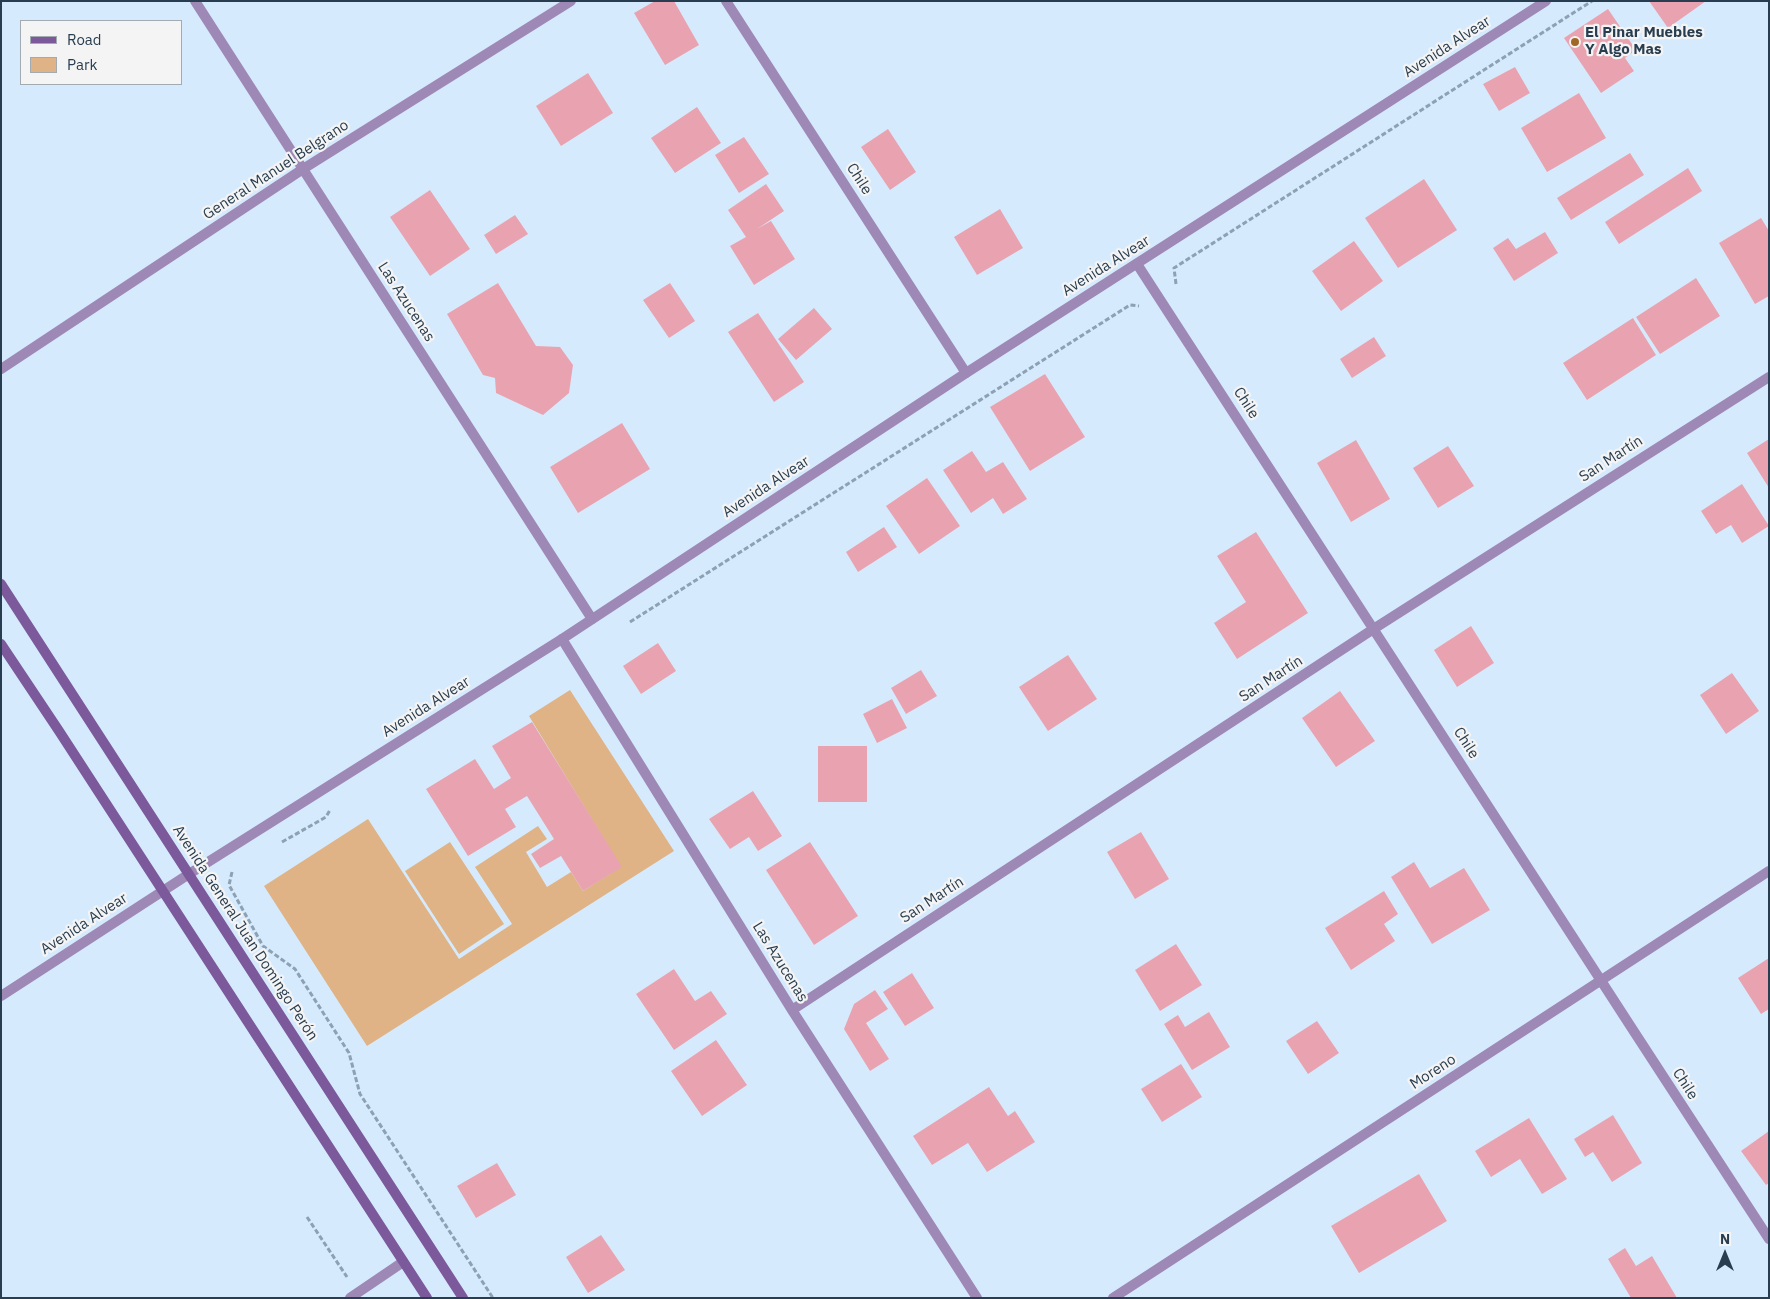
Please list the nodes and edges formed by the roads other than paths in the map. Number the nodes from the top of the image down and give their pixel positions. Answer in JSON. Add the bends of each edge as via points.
{"nodes":[{"id":1,"x":195,"y":1,"type":"edge"},
{"id":2,"x":571,"y":1,"type":"edge"},
{"id":3,"x":726,"y":1,"type":"edge"},
{"id":4,"x":1546,"y":1,"type":"edge"},
{"id":5,"x":303,"y":169,"type":"junction"},
{"id":6,"x":1137,"y":264,"type":"junction"},
{"id":7,"x":1,"y":369,"type":"edge"},
{"id":8,"x":966,"y":373,"type":"junction"},
{"id":9,"x":1769,"y":377,"type":"edge"},
{"id":10,"x":1,"y":584,"type":"edge"},
{"id":11,"x":592,"y":619,"type":"junction"},
{"id":12,"x":1375,"y":628,"type":"junction"},
{"id":13,"x":562,"y":639,"type":"junction"},
{"id":14,"x":1,"y":644,"type":"edge"},
{"id":15,"x":1769,"y":871,"type":"edge"},
{"id":16,"x":189,"y":874,"type":"junction"},
{"id":17,"x":163,"y":891,"type":"junction"},
{"id":18,"x":1600,"y":981,"type":"junction"},
{"id":19,"x":1,"y":996,"type":"edge"},
{"id":20,"x":792,"y":1010,"type":"junction"},
{"id":21,"x":1769,"y":1239,"type":"edge"},
{"id":22,"x":403,"y":1262,"type":"junction"},
{"id":23,"x":353,"y":1295,"type":"edge"},
{"id":24,"x":426,"y":1298,"type":"edge"},
{"id":25,"x":464,"y":1298,"type":"edge"},
{"id":26,"x":977,"y":1298,"type":"edge"},
{"id":27,"x":1113,"y":1298,"type":"edge"}],
"edges":[{"from":1,"to":5,"type":"street","name":"Las Azucenas"},
{"from":2,"to":5,"type":"street","name":"General Manuel Belgrano"},
{"from":3,"to":8,"type":"street","name":"Chile"},
{"from":4,"to":6,"type":"street","name":"Avenida Alvear"},
{"from":5,"to":7,"type":"street","name":"General Manuel Belgrano"},
{"from":5,"to":11,"type":"street","name":"Las Azucenas"},
{"from":6,"to":8,"type":"street","name":"Avenida Alvear"},
{"from":6,"to":12,"type":"street","name":"Chile"},
{"from":8,"to":11,"type":"street","name":"Avenida Alvear"},
{"from":9,"to":12,"type":"street","name":"San Martín"},
{"from":10,"to":16,"type":"main road","name":"Avenida General Juan Domingo Perón"},
{"from":11,"to":13,"type":"street","name":"Avenida Alvear"},
{"from":12,"to":18,"type":"street","name":"Chile"},
{"from":12,"to":20,"type":"street","name":"San Martín"},
{"from":13,"to":16,"type":"street","name":"Avenida Alvear"},
{"from":13,"to":20,"type":"street","name":"Las Azucenas"},
{"from":14,"to":17,"type":"main road"},
{"from":15,"to":18,"type":"street","name":"Moreno"},
{"from":16,"to":17,"type":"street","name":"Avenida Alvear"},
{"from":16,"to":25,"type":"main road","name":"Avenida General Juan Domingo Perón"},
{"from":17,"to":19,"type":"street","name":"Avenida Alvear"},
{"from":17,"to":22,"type":"main road"},
{"from":18,"to":21,"type":"street","name":"Chile"},
{"from":18,"to":27,"type":"street","name":"Moreno"},
{"from":20,"to":26,"type":"street","name":"Las Azucenas"},
{"from":22,"to":23,"type":"street"},
{"from":22,"to":24,"type":"main road"}]}
